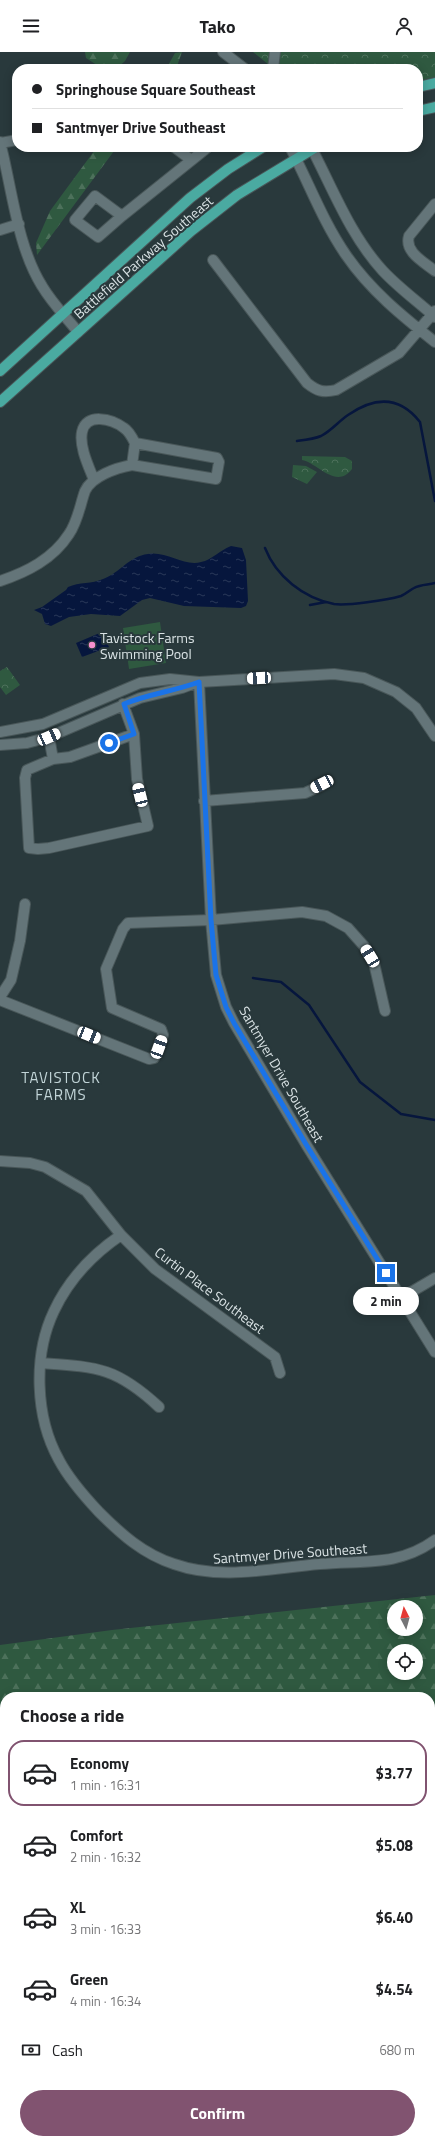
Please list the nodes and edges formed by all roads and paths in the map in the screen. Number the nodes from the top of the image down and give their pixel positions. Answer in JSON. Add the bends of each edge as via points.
{"nodes":[{"id":1,"x":223,"y":52,"type":"edge"},
{"id":2,"x":275,"y":52,"type":"edge"},
{"id":3,"x":239,"y":64,"type":"edge"},
{"id":4,"x":273,"y":64,"type":"edge"},
{"id":5,"x":434,"y":83,"type":"edge"},
{"id":6,"x":423,"y":86,"type":"edge"},
{"id":7,"x":435,"y":107,"type":"edge"},
{"id":8,"x":423,"y":110,"type":"edge"},
{"id":9,"x":12,"y":141,"type":"edge"},
{"id":10,"x":0,"y":143,"type":"edge"},
{"id":11,"x":181,"y":152,"type":"edge"},
{"id":12,"x":200,"y":152,"type":"edge"},
{"id":13,"x":255,"y":152,"type":"edge"},
{"id":14,"x":293,"y":152,"type":"edge"},
{"id":15,"x":306,"y":152,"type":"edge"},
{"id":16,"x":315,"y":152,"type":"edge"},
{"id":17,"x":296,"y":158,"type":"junction"},
{"id":18,"x":190,"y":159,"type":"junction"},
{"id":19,"x":435,"y":204,"type":"edge"},
{"id":20,"x":122,"y":216,"type":"dead end"},
{"id":21,"x":19,"y":224,"type":"junction"},
{"id":22,"x":0,"y":230,"type":"edge"},
{"id":23,"x":213,"y":260,"type":"dead end"},
{"id":24,"x":435,"y":271,"type":"edge"},
{"id":25,"x":64,"y":314,"type":"junction"},
{"id":26,"x":434,"y":314,"type":"edge"},
{"id":27,"x":420,"y":330,"type":"junction"},
{"id":28,"x":78,"y":332,"type":"junction"},
{"id":29,"x":435,"y":342,"type":"edge"},
{"id":30,"x":0,"y":371,"type":"edge"},
{"id":31,"x":0,"y":402,"type":"edge"},
{"id":32,"x":135,"y":443,"type":"junction"},
{"id":33,"x":132,"y":465,"type":"junction"},
{"id":34,"x":94,"y":480,"type":"junction"},
{"id":35,"x":0,"y":581,"type":"edge"},
{"id":36,"x":199,"y":682,"type":"junction"},
{"id":37,"x":124,"y":704,"type":"junction"},
{"id":38,"x":0,"y":732,"type":"edge"},
{"id":39,"x":134,"y":734,"type":"junction"},
{"id":40,"x":435,"y":736,"type":"edge"},
{"id":41,"x":49,"y":737,"type":"junction"},
{"id":42,"x":0,"y":745,"type":"edge"},
{"id":43,"x":53,"y":759,"type":"junction"},
{"id":44,"x":322,"y":784,"type":"dead end"},
{"id":45,"x":204,"y":802,"type":"junction"},
{"id":46,"x":24,"y":904,"type":"dead end"},
{"id":47,"x":211,"y":920,"type":"junction"},
{"id":48,"x":0,"y":998,"type":"edge"},
{"id":49,"x":385,"y":1011,"type":"dead end"},
{"id":50,"x":0,"y":1161,"type":"edge"},
{"id":51,"x":121,"y":1235,"type":"junction"},
{"id":52,"x":435,"y":1278,"type":"edge"},
{"id":53,"x":401,"y":1298,"type":"junction"},
{"id":54,"x":435,"y":1352,"type":"edge"},
{"id":55,"x":41,"y":1363,"type":"junction"},
{"id":56,"x":280,"y":1373,"type":"dead end"},
{"id":57,"x":159,"y":1406,"type":"dead end"},
{"id":58,"x":435,"y":1540,"type":"edge"}],
"edges":[{"from":1,"to":3,"type":"street"},
{"from":2,"to":4,"type":"street"},
{"from":5,"to":6,"type":"main road"},
{"from":7,"to":8,"type":"main road"},
{"from":9,"to":10,"type":"street"},
{"from":10,"to":21,"type":"street"},
{"from":11,"to":18,"type":"street"},
{"from":12,"to":18,"type":"street"},
{"from":13,"to":25,"type":"main road","name":"Battlefield Parkway Southeast","via":[[190,198]]},
{"from":14,"to":17,"type":"street"},
{"from":15,"to":17,"type":"main road","name":"Battlefield Parkway Southeast"},
{"from":16,"to":26,"type":"street","via":[[347,220],[372,258],[394,283]]},
{"from":17,"to":27,"type":"street","via":[[346,254],[381,296]]},
{"from":17,"to":28,"type":"main road","name":"Battlefield Parkway Southeast","via":[[237,195],[196,226]]},
{"from":18,"to":20,"type":"street"},
{"from":19,"to":24,"type":"street","via":[[408,236],[407,241],[410,250]]},
{"from":21,"to":22,"type":"street"},
{"from":21,"to":25,"type":"street","via":[[39,280]]},
{"from":23,"to":27,"type":"street","via":[[307,383],[316,390],[336,390],[399,353]]},
{"from":25,"to":28,"type":"street"},
{"from":25,"to":30,"type":"main road","name":"Battlefield Parkway Southeast"},
{"from":26,"to":27,"type":"street"},
{"from":27,"to":29,"type":"street"},
{"from":28,"to":31,"type":"main road","name":"Battlefield Parkway Southeast"},
{"from":32,"to":33,"type":"street"},
{"from":32,"to":33,"type":"street","via":[[217,458],[219,462],[216,479]]},
{"from":32,"to":34,"type":"street","via":[[126,430],[109,420],[98,418],[87,423],[82,439],[86,460]]},
{"from":33,"to":34,"type":"street"},
{"from":34,"to":35,"type":"street","via":[[86,489],[70,534],[58,548],[28,570]]},
{"from":36,"to":37,"type":"street"},
{"from":36,"to":38,"type":"street","via":[[170,679],[140,683],[58,719],[36,726]]},
{"from":36,"to":40,"type":"street","via":[[334,674],[364,678],[386,686],[407,700],[425,719]]},
{"from":36,"to":45,"type":"street","name":"Santmyer Drive Southeast"},
{"from":37,"to":39,"type":"street"},
{"from":37,"to":41,"type":"street"},
{"from":39,"to":43,"type":"street","via":[[70,756]]},
{"from":39,"to":43,"type":"street","via":[[137,779],[148,826],[49,848],[29,848],[25,774],[31,768]]},
{"from":41,"to":42,"type":"street"},
{"from":41,"to":43,"type":"street"},
{"from":44,"to":45,"type":"street","via":[[305,793]]},
{"from":45,"to":47,"type":"street","name":"Santmyer Drive Southeast"},
{"from":46,"to":48,"type":"street","via":[[20,941],[11,980]]},
{"from":47,"to":48,"type":"street","via":[[128,923],[122,929],[106,969],[112,1008],[161,1029],[163,1035],[154,1058],[148,1058]]},
{"from":47,"to":49,"type":"street","via":[[302,912],[326,916],[337,921],[357,937],[370,956]]},
{"from":47,"to":53,"type":"street","name":"Santmyer Drive Southeast","via":[[216,975],[234,1023]]},
{"from":50,"to":51,"type":"street","name":"Curtin Place Southeast","via":[[45,1167],[70,1180],[86,1191]]},
{"from":51,"to":55,"type":"street","name":"Santmyer Drive Southeast","via":[[101,1249],[64,1293],[49,1323]]},
{"from":51,"to":56,"type":"street","name":"Curtin Place Southeast","via":[[155,1269],[276,1357]]},
{"from":52,"to":53,"type":"street"},
{"from":53,"to":54,"type":"street","name":"Santmyer Drive Southeast"},
{"from":55,"to":57,"type":"street","via":[[90,1366],[104,1370],[133,1384]]},
{"from":55,"to":58,"type":"street","name":"Santmyer Drive Southeast","via":[[42,1411],[59,1460],[72,1481],[113,1526],[134,1544],[158,1558],[191,1570],[233,1573],[390,1560],[418,1551]]}]}
